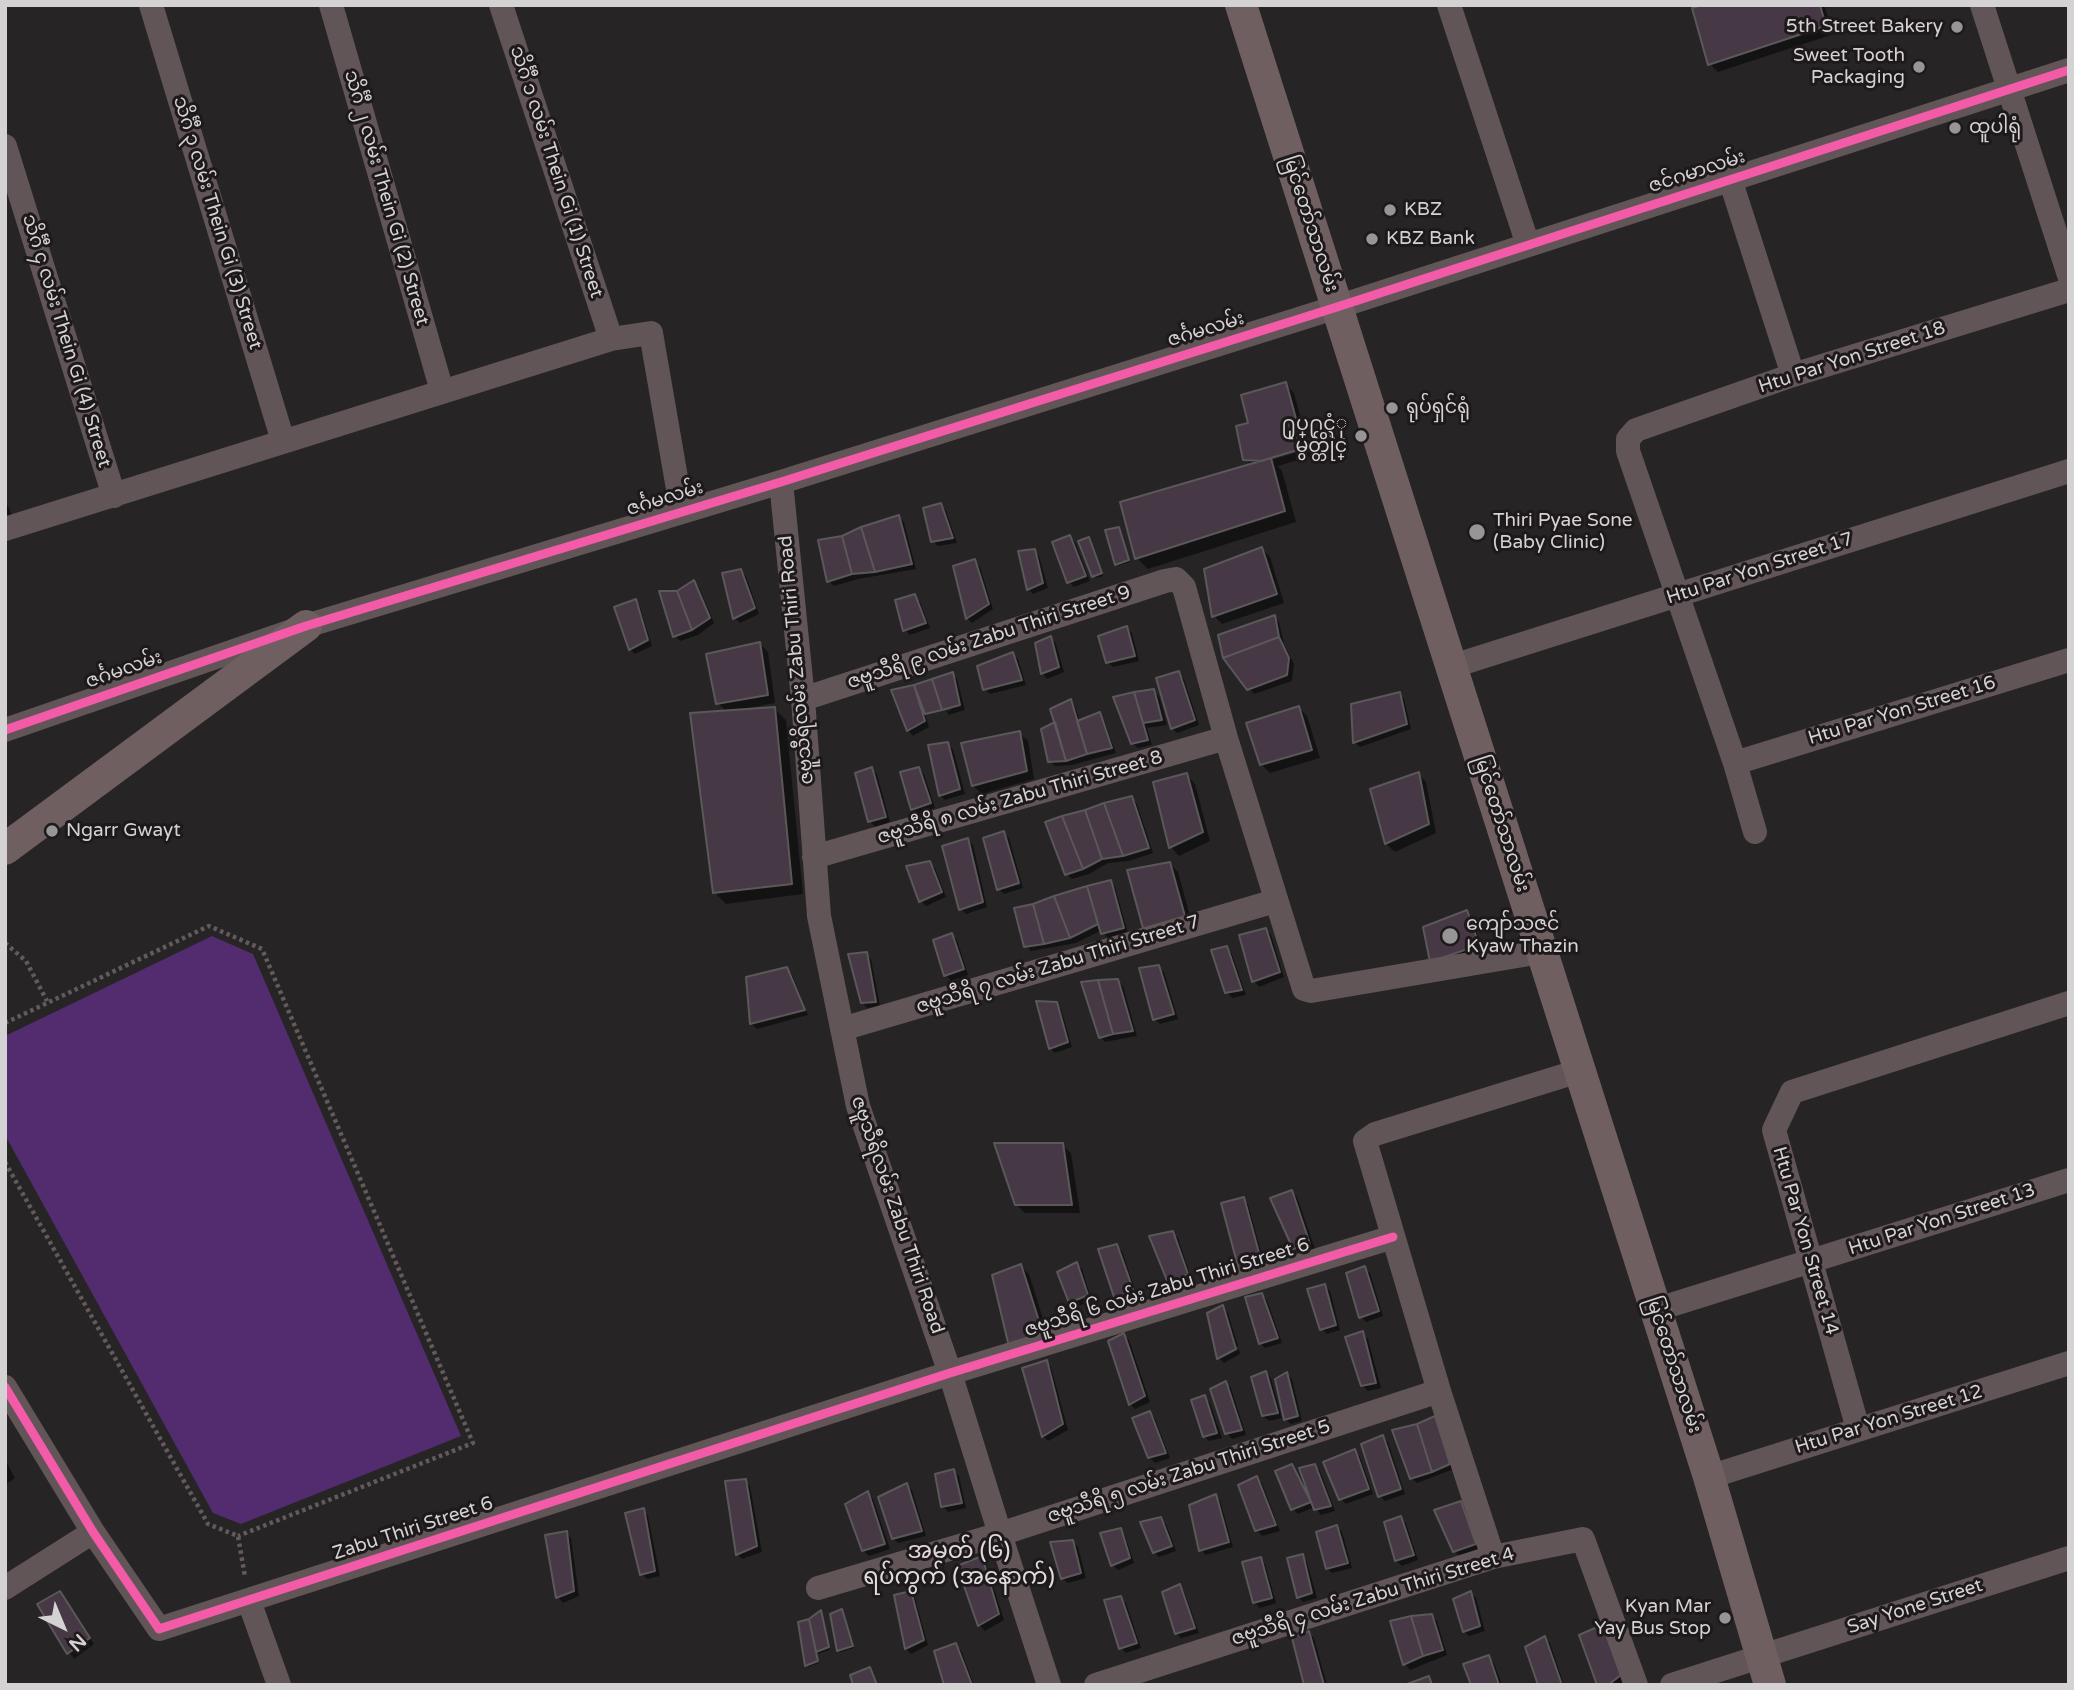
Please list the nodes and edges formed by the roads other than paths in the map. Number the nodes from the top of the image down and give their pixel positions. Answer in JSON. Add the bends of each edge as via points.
{"nodes":[{"id":1,"x":151,"y":5,"type":"edge"},
{"id":2,"x":331,"y":5,"type":"edge"},
{"id":3,"x":501,"y":5,"type":"edge"},
{"id":4,"x":1241,"y":5,"type":"edge"},
{"id":5,"x":1449,"y":5,"type":"edge"},
{"id":6,"x":1982,"y":5,"type":"edge"},
{"id":7,"x":2069,"y":70,"type":"edge"},
{"id":8,"x":2009,"y":89,"type":"junction"},
{"id":9,"x":5,"y":146,"type":"edge"},
{"id":10,"x":1730,"y":179,"type":"junction"},
{"id":11,"x":1528,"y":245,"type":"junction"},
{"id":12,"x":2069,"y":275,"type":"edge"},
{"id":13,"x":2069,"y":290,"type":"edge"},
{"id":14,"x":1337,"y":307,"type":"junction"},
{"id":15,"x":611,"y":339,"type":"junction"},
{"id":16,"x":1793,"y":375,"type":"junction"},
{"id":17,"x":442,"y":391,"type":"junction"},
{"id":18,"x":284,"y":441,"type":"junction"},
{"id":19,"x":2069,"y":471,"type":"edge"},
{"id":20,"x":781,"y":482,"type":"junction"},
{"id":21,"x":114,"y":496,"type":"junction"},
{"id":22,"x":682,"y":512,"type":"junction"},
{"id":23,"x":5,"y":529,"type":"edge"},
{"id":24,"x":1676,"y":596,"type":"junction"},
{"id":25,"x":306,"y":626,"type":"junction"},
{"id":26,"x":2069,"y":660,"type":"edge"},
{"id":27,"x":1450,"y":667,"type":"junction"},
{"id":28,"x":803,"y":699,"type":"junction"},
{"id":29,"x":5,"y":730,"type":"edge"},
{"id":30,"x":1226,"y":738,"type":"junction"},
{"id":31,"x":1735,"y":762,"type":"junction"},
{"id":32,"x":1755,"y":832,"type":"dead end"},
{"id":33,"x":5,"y":849,"type":"edge"},
{"id":34,"x":814,"y":857,"type":"junction"},
{"id":35,"x":1275,"y":901,"type":"junction"},
{"id":36,"x":1541,"y":952,"type":"junction"},
{"id":37,"x":2069,"y":1003,"type":"edge"},
{"id":38,"x":842,"y":1029,"type":"junction"},
{"id":39,"x":1579,"y":1072,"type":"junction"},
{"id":40,"x":2069,"y":1180,"type":"edge"},
{"id":41,"x":1393,"y":1237,"type":"junction"},
{"id":42,"x":1811,"y":1262,"type":"junction"},
{"id":43,"x":1655,"y":1310,"type":"junction"},
{"id":44,"x":2069,"y":1363,"type":"edge"},
{"id":45,"x":950,"y":1373,"type":"junction"},
{"id":46,"x":1439,"y":1391,"type":"junction"},
{"id":47,"x":6,"y":1392,"type":"edge"},
{"id":48,"x":1858,"y":1429,"type":"junction"},
{"id":49,"x":1709,"y":1476,"type":"junction"},
{"id":50,"x":93,"y":1532,"type":"junction"},
{"id":51,"x":1000,"y":1534,"type":"junction"},
{"id":52,"x":1493,"y":1557,"type":"junction"},
{"id":53,"x":2069,"y":1558,"type":"edge"},
{"id":54,"x":5,"y":1588,"type":"edge"},
{"id":55,"x":818,"y":1588,"type":"dead end"},
{"id":56,"x":249,"y":1601,"type":"junction"},
{"id":57,"x":1765,"y":1670,"type":"edge"},
{"id":58,"x":279,"y":1685,"type":"edge"},
{"id":59,"x":1049,"y":1685,"type":"edge"},
{"id":60,"x":1096,"y":1685,"type":"edge"},
{"id":61,"x":1636,"y":1685,"type":"edge"},
{"id":62,"x":1672,"y":1685,"type":"edge"}],
"edges":[{"from":1,"to":18,"type":"street","name":"သိင်္ဂီ ၃ လမ်း Thein Gi (3) Street"},
{"from":2,"to":17,"type":"street","name":"သိင်္ဂီ ၂ လမ်း Thein Gi (2) Street"},
{"from":3,"to":15,"type":"street","name":"သိင်္ဂီ ၁ လမ်း Thein Gi (1) Street"},
{"from":4,"to":14,"type":"main road","name":"မြင်တော်သာလမ်း"},
{"from":5,"to":11,"type":"street"},
{"from":6,"to":8,"type":"street"},
{"from":7,"to":8,"type":"street","name":"ဇင်ဂမာလမ်း"},
{"from":8,"to":10,"type":"street","name":"ဇင်ဂမာလမ်း"},
{"from":8,"to":12,"type":"street"},
{"from":9,"to":21,"type":"street","name":"သိင်္ဂီ ၄ လမ်း Thein Gi (4) Street"},
{"from":10,"to":11,"type":"street","name":"ဇင်ဂမာလမ်း"},
{"from":10,"to":16,"type":"street"},
{"from":11,"to":14,"type":"street","name":"ဇင်ဂမာလမ်း"},
{"from":13,"to":16,"type":"street","name":"Htu Par Yon Street 18"},
{"from":14,"to":20,"type":"street","name":"ဇင်္ဂမလမ်း"},
{"from":14,"to":27,"type":"main road","name":"မြင်တော်သာလမ်း"},
{"from":15,"to":17,"type":"street"},
{"from":15,"to":22,"type":"street","via":[[651,333]]},
{"from":16,"to":24,"type":"street","name":"Htu Par Yon Street 18","via":[[1636,430],[1628,439],[1628,451]]},
{"from":17,"to":18,"type":"street"},
{"from":18,"to":21,"type":"street"},
{"from":19,"to":24,"type":"street","name":"Htu Par Yon Street 17"},
{"from":20,"to":22,"type":"street","name":"ဇင်္ဂမလမ်း"},
{"from":20,"to":28,"type":"street","name":"ဇဗူသီရိလမ်း Zabu Thiri Road"},
{"from":21,"to":23,"type":"street"},
{"from":22,"to":25,"type":"street","name":"ဇင်္ဂမလမ်း"},
{"from":24,"to":27,"type":"street","name":"Htu Par Yon Street 17"},
{"from":24,"to":31,"type":"street"},
{"from":25,"to":29,"type":"street","name":"ဇင်္ဂမလမ်း"},
{"from":25,"to":33,"type":"main road"},
{"from":26,"to":31,"type":"street","name":"Htu Par Yon Street 16"},
{"from":27,"to":36,"type":"main road","name":"မြင်တော်သာလမ်း"},
{"from":28,"to":30,"type":"street","name":"ဇဗူသီရိ ၉ လမ်း Zabu Thiri Street 9","via":[[1176,579],[1184,587]]},
{"from":28,"to":34,"type":"street","name":"ဇဗူသီရိလမ်း Zabu Thiri Road"},
{"from":30,"to":34,"type":"street","name":"ဇဗူသီရိ ၈ လမ်း Zabu Thiri Street 8"},
{"from":30,"to":35,"type":"street"},
{"from":31,"to":32,"type":"street"},
{"from":34,"to":38,"type":"street","name":"ဇဗူသီရိလမ်း Zabu Thiri Road","via":[[819,916]]},
{"from":35,"to":36,"type":"street","via":[[1300,981],[1311,991]]},
{"from":35,"to":38,"type":"street","name":"ဇဗူသီရိ ၇ လမ်း Zabu Thiri Street 7"},
{"from":36,"to":39,"type":"main road","name":"မြင်တော်သာလမ်း"},
{"from":37,"to":42,"type":"street","name":"Htu Par Yon Street 14","via":[[1792,1092],[1774,1130]]},
{"from":38,"to":45,"type":"street","name":"ဇဗူသီရိလမ်း Zabu Thiri Road","via":[[858,1106]]},
{"from":39,"to":41,"type":"street","via":[[1375,1134],[1365,1141]]},
{"from":39,"to":43,"type":"main road","name":"မြင်တော်သာလမ်း"},
{"from":40,"to":42,"type":"street","name":"Htu Par Yon Street 13"},
{"from":41,"to":45,"type":"street","name":"ဇဗူသီရိ ၆ လမ်း Zabu Thiri Street 6"},
{"from":41,"to":46,"type":"street"},
{"from":42,"to":43,"type":"street","name":"Htu Par Yon Street 13"},
{"from":42,"to":48,"type":"street","name":"Htu Par Yon Street 14"},
{"from":43,"to":49,"type":"main road","name":"မြင်တော်သာလမ်း"},
{"from":44,"to":48,"type":"street","name":"Htu Par Yon Street 12"},
{"from":45,"to":51,"type":"street","name":"ဇဗူသီရိလမ်း Zabu Thiri Road"},
{"from":45,"to":56,"type":"street","name":"Zabu Thiri Street 6"},
{"from":46,"to":51,"type":"street","name":"ဇဗူသီရိ ၅ လမ်း Zabu Thiri Street 5"},
{"from":46,"to":52,"type":"street"},
{"from":47,"to":50,"type":"street","name":"Zabu Thiri Street 6"},
{"from":48,"to":49,"type":"street","name":"Htu Par Yon Street 12"},
{"from":49,"to":57,"type":"main road","name":"မြင်တော်သာလမ်း"},
{"from":50,"to":54,"type":"street"},
{"from":50,"to":56,"type":"street","name":"Zabu Thiri Street 6","via":[[159,1629]]},
{"from":51,"to":55,"type":"street","name":"ဇဗူသီရိ ၅ လမ်း Zabu Thiri Street 5"},
{"from":51,"to":59,"type":"street","name":"ဇဗူသီရိလမ်း Zabu Thiri Road"},
{"from":52,"to":60,"type":"street","name":"ဇဗူသီရိ ၄ လမ်း Zabu Thiri Street 4"},
{"from":52,"to":61,"type":"street","name":"ဇဗူသီရိ ၄ လမ်း Zabu Thiri Street 4","via":[[1583,1539]]},
{"from":53,"to":57,"type":"street","name":"Say Yone Street"},
{"from":56,"to":58,"type":"street"},
{"from":57,"to":62,"type":"street","name":"Say Yone Street"}]}
